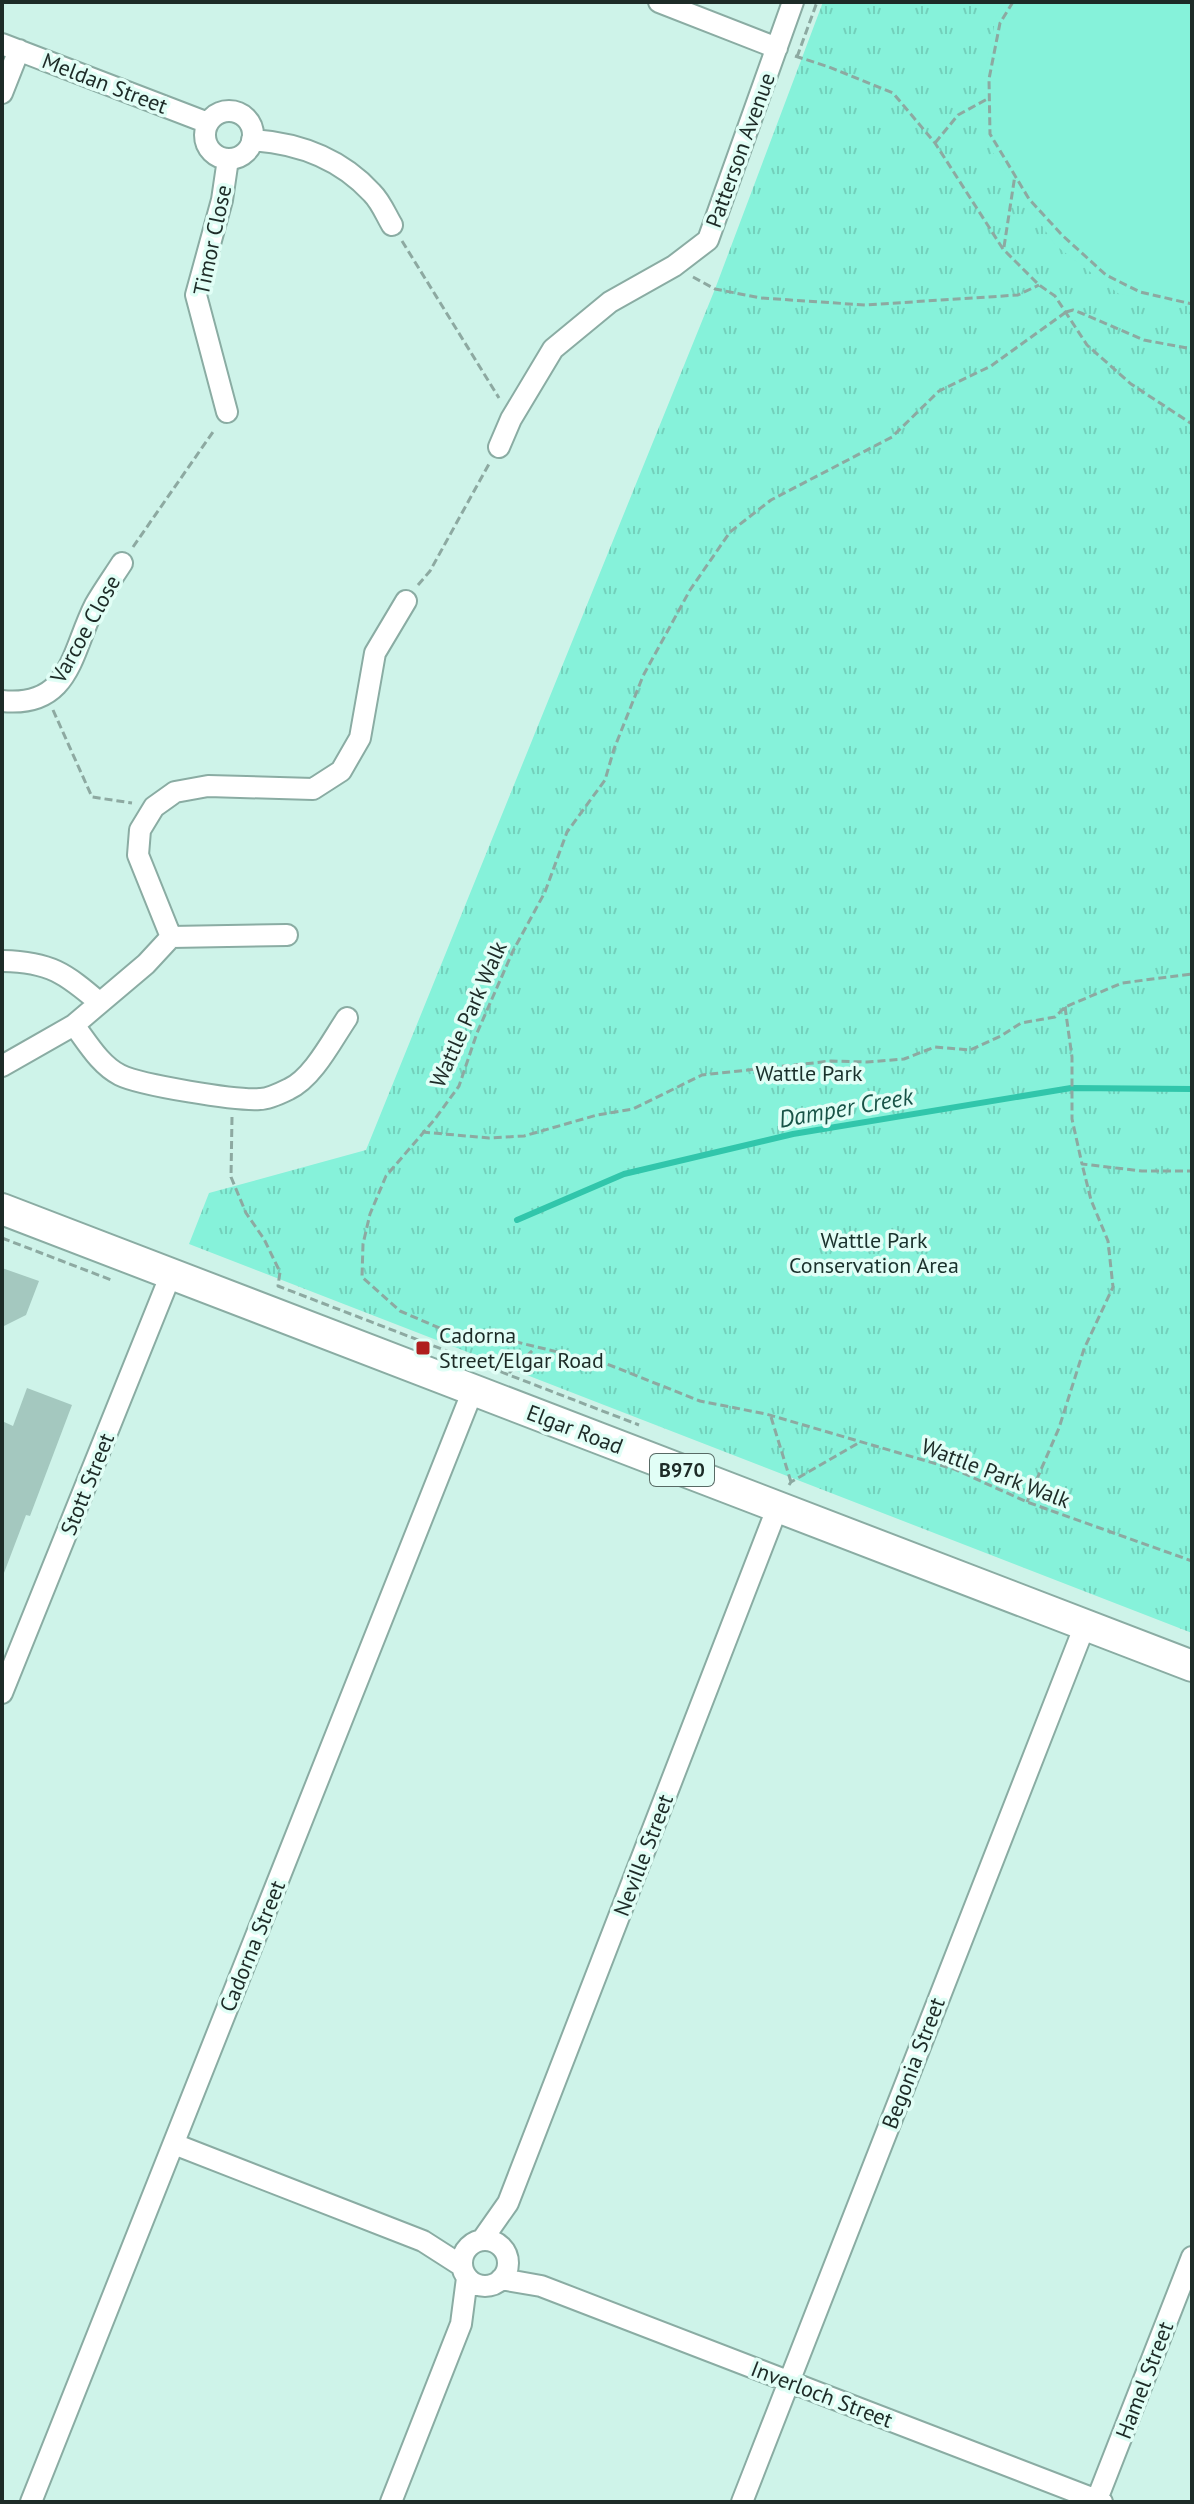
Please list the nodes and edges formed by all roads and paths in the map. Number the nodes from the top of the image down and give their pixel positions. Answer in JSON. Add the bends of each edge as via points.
{"nodes":[{"id":1,"x":659,"y":2,"type":"edge"},
{"id":2,"x":793,"y":2,"type":"edge"},
{"id":3,"x":817,"y":2,"type":"edge"},
{"id":4,"x":1013,"y":2,"type":"edge"},
{"id":5,"x":10,"y":47,"type":"edge"},
{"id":6,"x":777,"y":48,"type":"junction"},
{"id":7,"x":797,"y":57,"type":"junction"},
{"id":8,"x":2,"y":93,"type":"edge"},
{"id":9,"x":989,"y":98,"type":"junction"},
{"id":10,"x":208,"y":123,"type":"junction"},
{"id":11,"x":252,"y":140,"type":"junction"},
{"id":12,"x":935,"y":143,"type":"junction"},
{"id":13,"x":228,"y":159,"type":"junction"},
{"id":14,"x":1015,"y":175,"type":"junction"},
{"id":15,"x":392,"y":225,"type":"joint"},
{"id":16,"x":1003,"y":249,"type":"junction"},
{"id":17,"x":674,"y":266,"type":"junction"},
{"id":18,"x":1039,"y":285,"type":"junction"},
{"id":19,"x":1192,"y":304,"type":"edge"},
{"id":20,"x":1066,"y":312,"type":"junction"},
{"id":21,"x":1192,"y":349,"type":"edge"},
{"id":22,"x":227,"y":412,"type":"joint"},
{"id":23,"x":511,"y":419,"type":"junction"},
{"id":24,"x":1192,"y":424,"type":"edge"},
{"id":25,"x":499,"y":447,"type":"joint"},
{"id":26,"x":122,"y":563,"type":"joint"},
{"id":27,"x":406,"y":601,"type":"joint"},
{"id":28,"x":46,"y":695,"type":"junction"},
{"id":29,"x":2,"y":701,"type":"edge"},
{"id":30,"x":154,"y":807,"type":"junction"},
{"id":31,"x":287,"y":935,"type":"dead end"},
{"id":32,"x":171,"y":937,"type":"junction"},
{"id":33,"x":3,"y":961,"type":"edge"},
{"id":34,"x":1192,"y":974,"type":"edge"},
{"id":35,"x":100,"y":1003,"type":"junction"},
{"id":36,"x":1065,"y":1007,"type":"junction"},
{"id":37,"x":347,"y":1018,"type":"dead end"},
{"id":38,"x":74,"y":1025,"type":"junction"},
{"id":39,"x":2,"y":1066,"type":"edge"},
{"id":40,"x":233,"y":1097,"type":"junction"},
{"id":41,"x":422,"y":1132,"type":"junction"},
{"id":42,"x":1082,"y":1164,"type":"junction"},
{"id":43,"x":1192,"y":1171,"type":"edge"},
{"id":44,"x":2,"y":1209,"type":"edge"},
{"id":45,"x":2,"y":1238,"type":"edge"},
{"id":46,"x":171,"y":1274,"type":"junction"},
{"id":47,"x":118,"y":1282,"type":"dead end"},
{"id":48,"x":536,"y":1347,"type":"junction"},
{"id":49,"x":509,"y":1373,"type":"junction"},
{"id":50,"x":480,"y":1392,"type":"junction"},
{"id":51,"x":771,"y":1416,"type":"junction"},
{"id":52,"x":860,"y":1442,"type":"junction"},
{"id":53,"x":785,"y":1494,"type":"junction"},
{"id":54,"x":1027,"y":1502,"type":"junction"},
{"id":55,"x":1192,"y":1561,"type":"edge"},
{"id":56,"x":1085,"y":1625,"type":"junction"},
{"id":57,"x":1192,"y":1666,"type":"edge"},
{"id":58,"x":2,"y":1693,"type":"edge"},
{"id":59,"x":174,"y":2144,"type":"junction"},
{"id":60,"x":508,"y":2203,"type":"junction"},
{"id":61,"x":423,"y":2241,"type":"junction"},
{"id":62,"x":475,"y":2243,"type":"junction"},
{"id":63,"x":506,"y":2255,"type":"junction"},
{"id":64,"x":1192,"y":2257,"type":"edge"},
{"id":65,"x":464,"y":2272,"type":"junction"},
{"id":66,"x":496,"y":2282,"type":"junction"},
{"id":67,"x":541,"y":2286,"type":"junction"},
{"id":68,"x":461,"y":2324,"type":"junction"},
{"id":69,"x":788,"y":2381,"type":"junction"},
{"id":70,"x":1099,"y":2501,"type":"edge"},
{"id":71,"x":31,"y":2502,"type":"edge"},
{"id":72,"x":391,"y":2502,"type":"edge"},
{"id":73,"x":742,"y":2502,"type":"edge"}],
"edges":[{"from":1,"to":6,"type":"street"},
{"from":2,"to":6,"type":"street","name":"Patterson Avenue"},
{"from":3,"to":7,"type":"path"},
{"from":4,"to":9,"type":"path","via":[[1000,23]]},
{"from":5,"to":8,"type":"street"},
{"from":5,"to":10,"type":"street","name":"Meldan Street"},
{"from":6,"to":7,"type":"path"},
{"from":6,"to":17,"type":"street","name":"Patterson Avenue","via":[[708,240]]},
{"from":7,"to":12,"type":"path","via":[[893,93]]},
{"from":9,"to":12,"type":"path","via":[[958,115]]},
{"from":9,"to":14,"type":"path","via":[[990,134]]},
{"from":10,"to":11,"type":"street","via":[[221,113],[237,113],[250,124]]},
{"from":10,"to":13,"type":"street","via":[[208,147]]},
{"from":11,"to":13,"type":"street","via":[[246,152]]},
{"from":11,"to":15,"type":"street","via":[[301,147],[344,168],[374,194]]},
{"from":12,"to":16,"type":"path"},
{"from":13,"to":22,"type":"street","name":"Timor Close","via":[[196,295]]},
{"from":14,"to":16,"type":"path"},
{"from":14,"to":19,"type":"path","via":[[1029,199],[1106,275],[1140,292]]},
{"from":15,"to":23,"type":"path"},
{"from":16,"to":18,"type":"path"},
{"from":17,"to":18,"type":"path","via":[[715,289],[737,294],[865,305],[1018,295]]},
{"from":17,"to":23,"type":"street","name":"Patterson Avenue","via":[[610,302],[553,349]]},
{"from":18,"to":20,"type":"path"},
{"from":20,"to":21,"type":"path","via":[[1073,310],[1144,340]]},
{"from":20,"to":24,"type":"path","via":[[1087,345],[1131,384]]},
{"from":20,"to":41,"type":"path","name":"Wattle Park Walk","via":[[991,366],[939,391],[892,437],[771,500],[730,532],[690,590],[643,676],[605,780],[567,832],[545,892],[477,1033],[459,1086]]},
{"from":22,"to":26,"type":"path"},
{"from":23,"to":25,"type":"street","name":"Patterson Avenue"},
{"from":25,"to":27,"type":"path","via":[[430,571]]},
{"from":26,"to":28,"type":"street","name":"Varcoe Close","via":[[95,605],[64,678]]},
{"from":27,"to":30,"type":"street","via":[[375,653],[360,738],[341,771],[313,789],[208,786],[175,792]]},
{"from":28,"to":29,"type":"street","name":"Varcoe Close"},
{"from":28,"to":30,"type":"path","via":[[92,797]]},
{"from":30,"to":32,"type":"street","via":[[140,830],[138,855]]},
{"from":31,"to":32,"type":"street"},
{"from":32,"to":35,"type":"street"},
{"from":33,"to":35,"type":"street","via":[[32,962],[70,977]]},
{"from":34,"to":36,"type":"path","via":[[1122,983]]},
{"from":35,"to":38,"type":"street"},
{"from":36,"to":41,"type":"path","via":[[1055,1017],[1021,1023],[970,1050],[935,1047],[904,1059],[702,1075],[633,1109],[524,1136]]},
{"from":36,"to":42,"type":"path","via":[[1072,1119]]},
{"from":37,"to":40,"type":"street","via":[[317,1063],[292,1088],[262,1099]]},
{"from":38,"to":39,"type":"street"},
{"from":38,"to":40,"type":"street","via":[[119,1074]]},
{"from":40,"to":49,"type":"path","via":[[231,1177],[280,1272],[278,1286]]},
{"from":41,"to":48,"type":"path","name":"Wattle Park Walk","via":[[386,1176],[370,1214],[362,1277],[400,1311],[444,1330]]},
{"from":42,"to":43,"type":"path"},
{"from":42,"to":54,"type":"path","via":[[1108,1241],[1113,1287]]},
{"from":44,"to":46,"type":"main road","name":"Elgar Road","number":"B970"},
{"from":45,"to":47,"type":"path"},
{"from":46,"to":50,"type":"main road","name":"Elgar Road","number":"B970"},
{"from":46,"to":58,"type":"street","name":"Stott Street"},
{"from":48,"to":49,"type":"path"},
{"from":48,"to":51,"type":"path","name":"Wattle Park Walk","via":[[607,1364],[700,1401]]},
{"from":49,"to":50,"type":"path"},
{"from":50,"to":53,"type":"main road","name":"Elgar Road","number":"B970"},
{"from":50,"to":59,"type":"street","name":"Cadorna Street"},
{"from":51,"to":52,"type":"path","name":"Wattle Park Walk"},
{"from":51,"to":53,"type":"path"},
{"from":52,"to":53,"type":"path"},
{"from":52,"to":54,"type":"path","name":"Wattle Park Walk","via":[[954,1469]]},
{"from":53,"to":56,"type":"main road","name":"Elgar Road","number":"B970"},
{"from":53,"to":60,"type":"street","name":"Neville Street"},
{"from":54,"to":55,"type":"path","name":"Wattle Park Walk"},
{"from":56,"to":57,"type":"main road","name":"Elgar Road","number":"B970"},
{"from":56,"to":69,"type":"street","name":"Begonia Street"},
{"from":59,"to":61,"type":"street"},
{"from":59,"to":71,"type":"street","name":"Cadorna Street"},
{"from":60,"to":62,"type":"street","name":"Neville Street"},
{"from":60,"to":63,"type":"street","name":"Neville Street"},
{"from":61,"to":62,"type":"street"},
{"from":61,"to":65,"type":"street"},
{"from":62,"to":63,"type":"street","via":[[495,2242]]},
{"from":62,"to":65,"type":"street","via":[[464,2252]]},
{"from":63,"to":66,"type":"street","via":[[506,2273]]},
{"from":63,"to":67,"type":"street","name":"Inverloch Street"},
{"from":64,"to":70,"type":"street","name":"Hamel Street"},
{"from":65,"to":66,"type":"street","via":[[477,2285]]},
{"from":65,"to":68,"type":"street"},
{"from":66,"to":67,"type":"street","name":"Inverloch Street"},
{"from":66,"to":68,"type":"street"},
{"from":67,"to":69,"type":"street","name":"Inverloch Street"},
{"from":68,"to":72,"type":"street"},
{"from":69,"to":70,"type":"street","name":"Inverloch Street"},
{"from":69,"to":73,"type":"street","name":"Begonia Street"}]}
